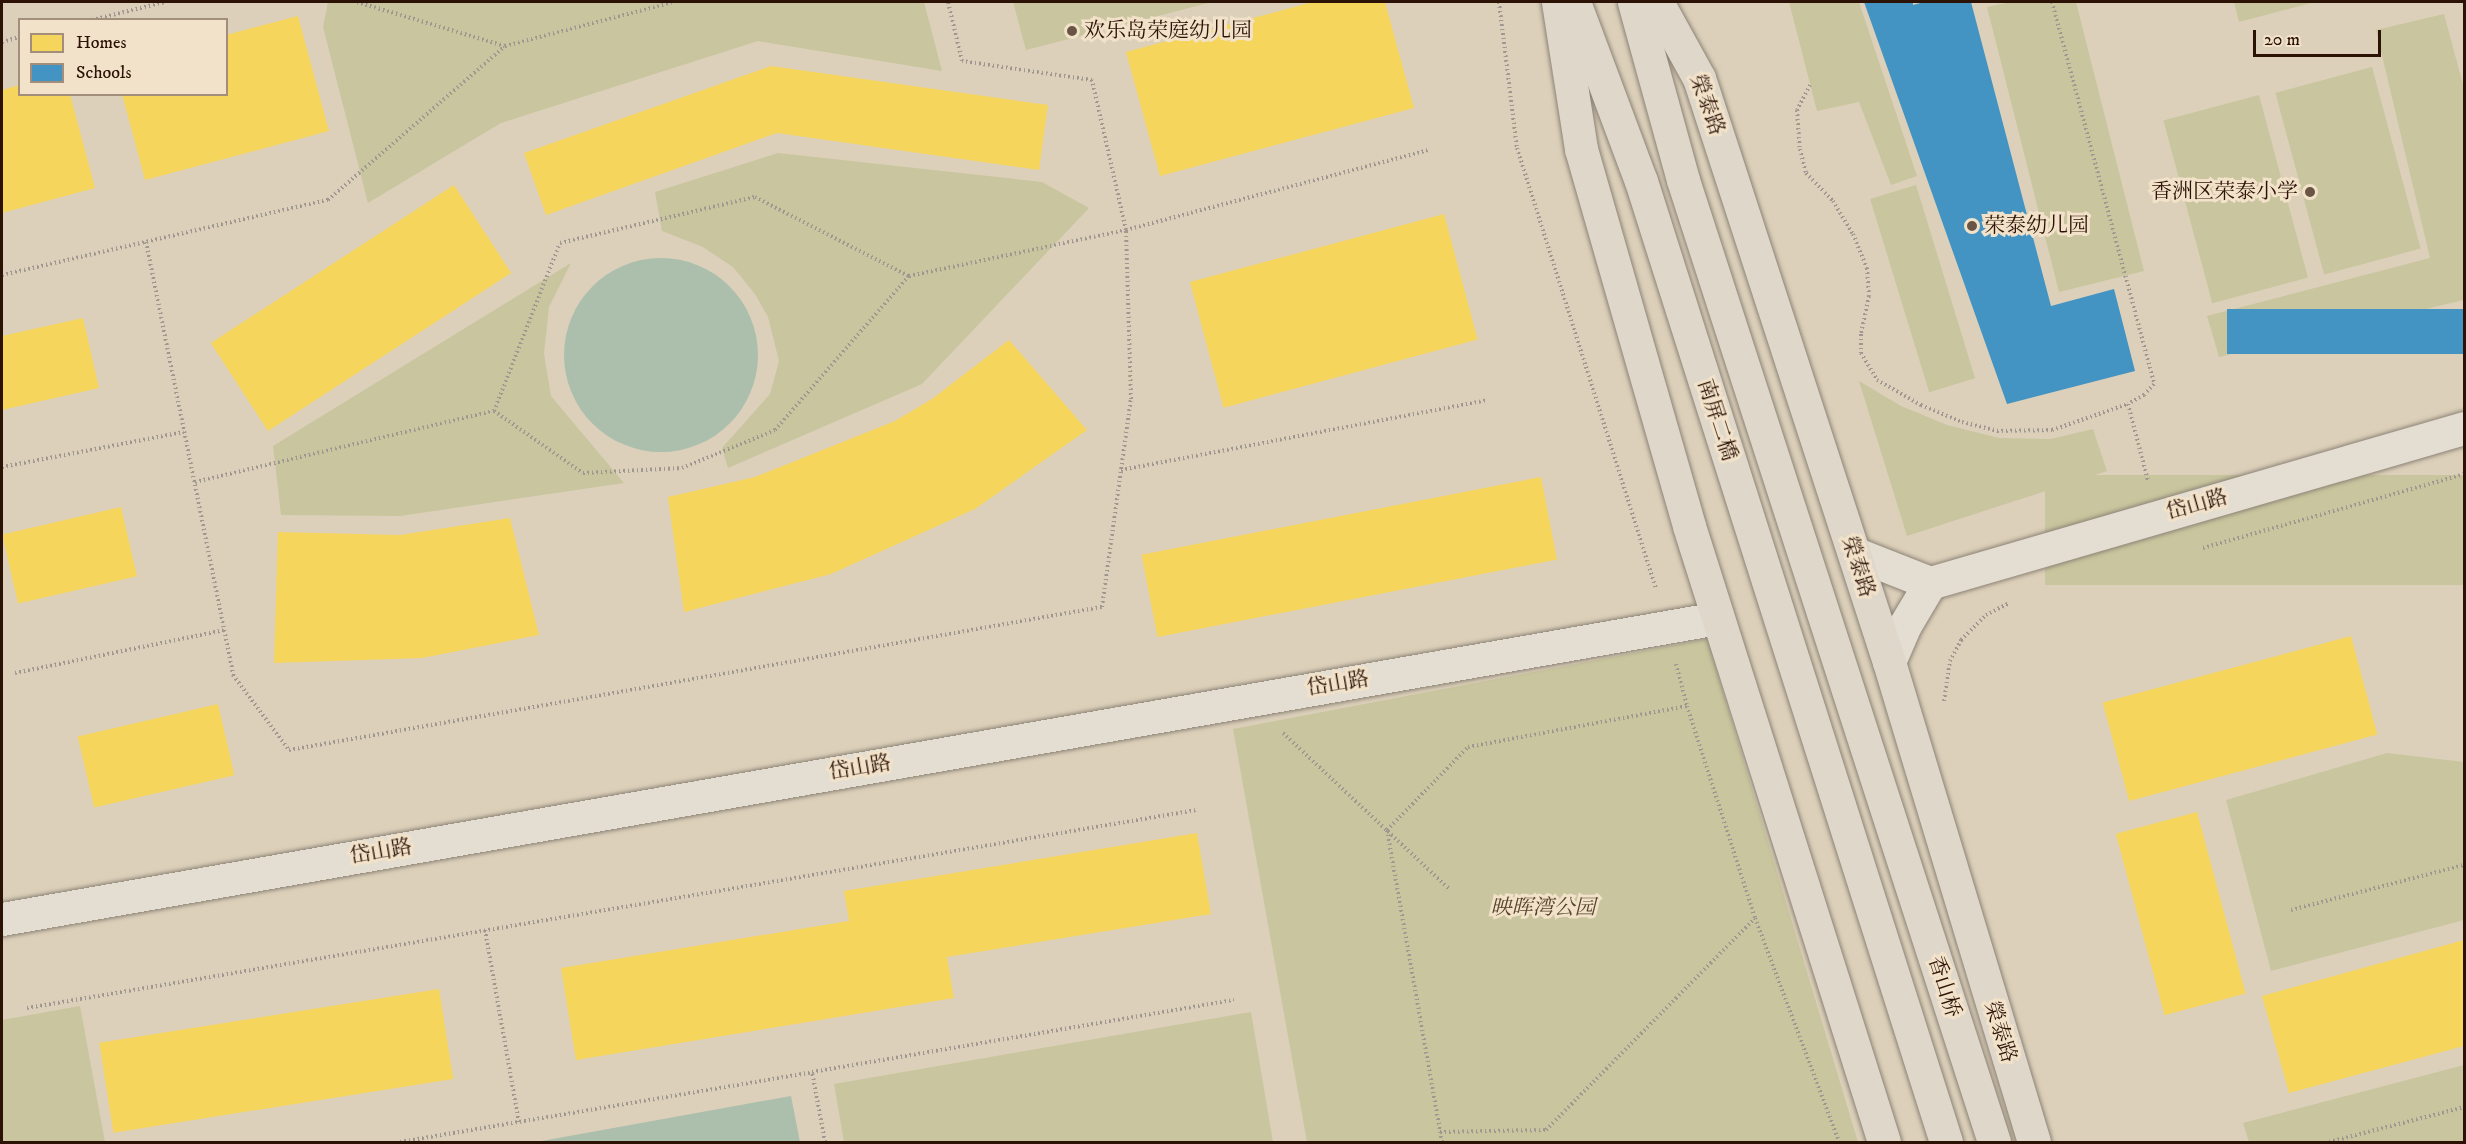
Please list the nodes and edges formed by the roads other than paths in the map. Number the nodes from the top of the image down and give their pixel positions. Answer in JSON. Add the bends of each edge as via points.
{"nodes":[{"id":1,"x":1558,"y":2,"type":"edge"},
{"id":2,"x":1574,"y":2,"type":"edge"},
{"id":3,"x":1634,"y":2,"type":"edge"},
{"id":4,"x":1657,"y":2,"type":"edge"},
{"id":5,"x":2464,"y":428,"type":"edge"},
{"id":6,"x":1854,"y":553,"type":"junction"},
{"id":7,"x":1930,"y":583,"type":"junction"},
{"id":8,"x":1718,"y":618,"type":"junction"},
{"id":9,"x":1889,"y":662,"type":"junction"},
{"id":10,"x":1894,"y":832,"type":"joint"},
{"id":11,"x":2,"y":919,"type":"edge"},
{"id":12,"x":1884,"y":1143,"type":"edge"},
{"id":13,"x":1946,"y":1143,"type":"edge"},
{"id":14,"x":1994,"y":1143,"type":"edge"},
{"id":15,"x":2034,"y":1143,"type":"edge"}],
"edges":[{"from":1,"to":8,"type":"main road","via":[[1581,149]]},
{"from":2,"to":13,"type":"main road","name":"南屏二橋","via":[[1641,181]]},
{"from":3,"to":10,"type":"main road","name":"南屏二橋","via":[[1683,180]]},
{"from":4,"to":6,"type":"main road","name":"榮泰路","via":[[1699,78]]},
{"from":5,"to":7,"type":"street","name":"岱山路"},
{"from":6,"to":7,"type":"street"},
{"from":6,"to":9,"type":"main road","name":"榮泰路"},
{"from":7,"to":9,"type":"street"},
{"from":8,"to":11,"type":"street","name":"岱山路"},
{"from":8,"to":12,"type":"main road"},
{"from":9,"to":15,"type":"main road","name":"榮泰路"},
{"from":10,"to":14,"type":"main road","name":"香山桥"}]}
